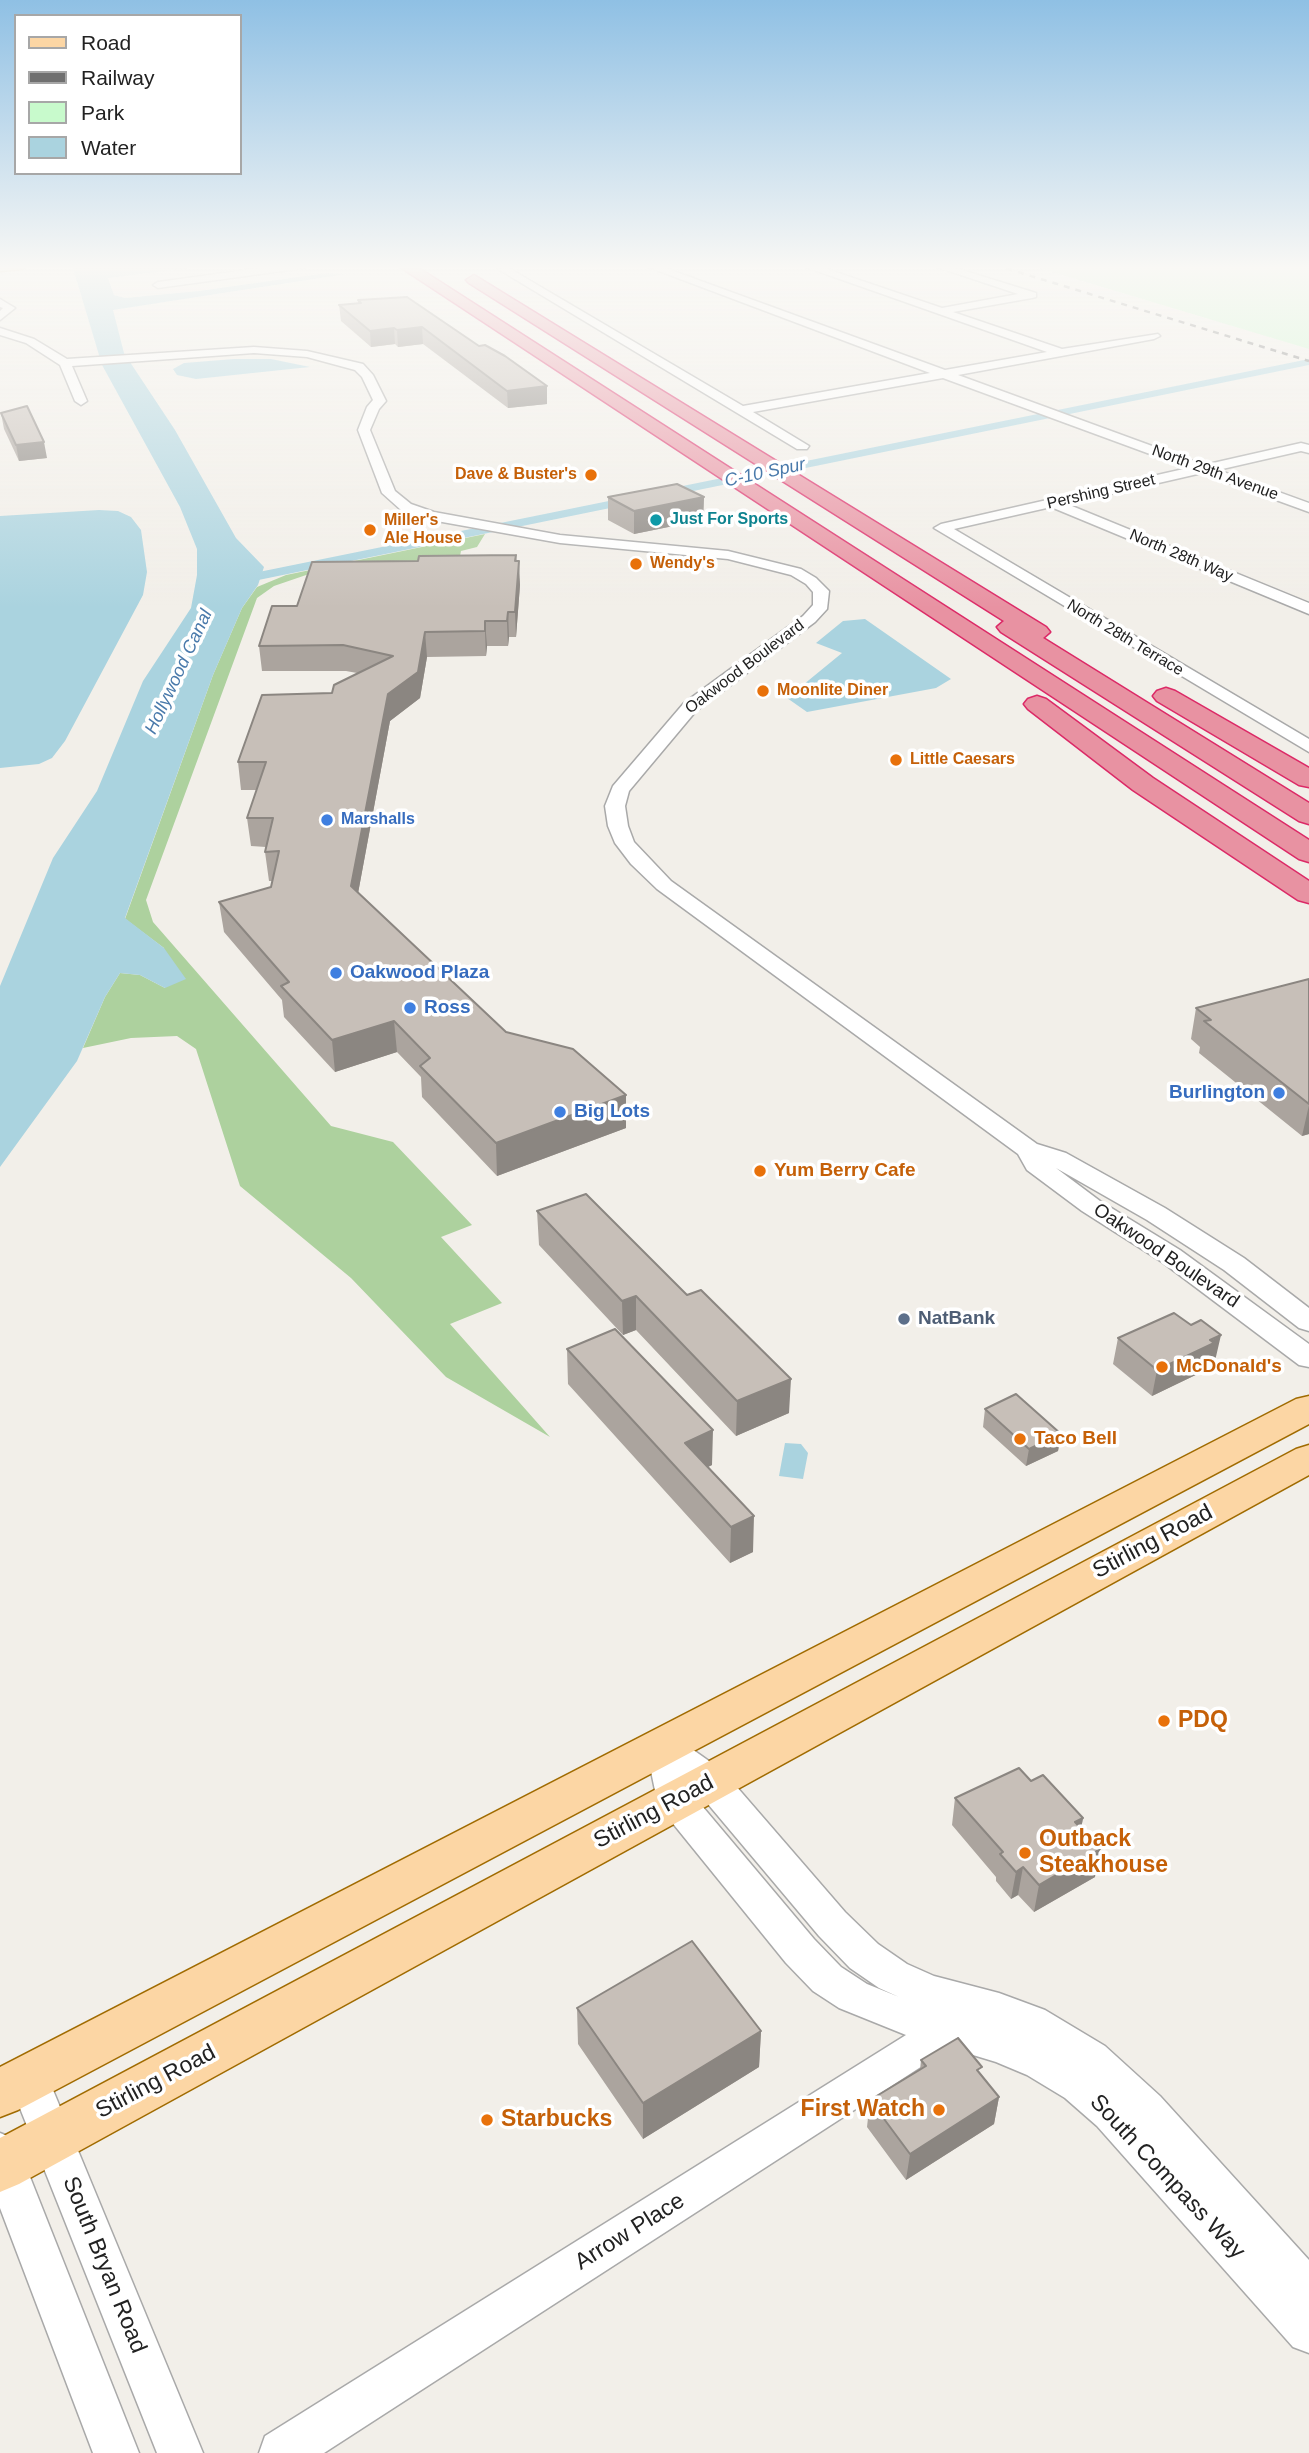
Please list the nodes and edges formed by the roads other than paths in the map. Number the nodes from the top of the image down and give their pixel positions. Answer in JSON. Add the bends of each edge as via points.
{"nodes":[{"id":1,"x":72,"y":379,"type":"edge"},
{"id":2,"x":351,"y":379,"type":"edge"},
{"id":3,"x":369,"y":379,"type":"edge"},
{"id":4,"x":577,"y":379,"type":"edge"},
{"id":5,"x":581,"y":379,"type":"edge"},
{"id":6,"x":604,"y":379,"type":"edge"},
{"id":7,"x":620,"y":379,"type":"edge"},
{"id":8,"x":635,"y":379,"type":"edge"},
{"id":9,"x":690,"y":379,"type":"edge"},
{"id":10,"x":916,"y":379,"type":"edge"},
{"id":11,"x":963,"y":379,"type":"edge"},
{"id":12,"x":979,"y":379,"type":"edge"},
{"id":13,"x":600,"y":392,"type":"junction"},
{"id":14,"x":81,"y":401,"type":"dead end"},
{"id":15,"x":373,"y":407,"type":"junction"},
{"id":16,"x":742,"y":410,"type":"junction"},
{"id":17,"x":1062,"y":413,"type":"junction"},
{"id":18,"x":802,"y":446,"type":"dead end"},
{"id":19,"x":1305,"y":448,"type":"edge"},
{"id":20,"x":1219,"y":465,"type":"junction"},
{"id":21,"x":1204,"y":469,"type":"junction"},
{"id":22,"x":757,"y":475,"type":"junction"},
{"id":23,"x":1309,"y":498,"type":"edge"},
{"id":24,"x":1053,"y":503,"type":"junction"},
{"id":25,"x":1309,"y":508,"type":"edge"},
{"id":26,"x":941,"y":528,"type":"joint"},
{"id":27,"x":507,"y":530,"type":"joint"},
{"id":28,"x":909,"y":594,"type":"junction"},
{"id":29,"x":1309,"y":609,"type":"edge"},
{"id":30,"x":1030,"y":627,"type":"junction"},
{"id":31,"x":1309,"y":747,"type":"edge"},
{"id":32,"x":1309,"y":779,"type":"edge"},
{"id":33,"x":1309,"y":802,"type":"edge"},
{"id":34,"x":1309,"y":815,"type":"edge"},
{"id":35,"x":1309,"y":836,"type":"edge"},
{"id":36,"x":1309,"y":853,"type":"edge"},
{"id":37,"x":1309,"y":894,"type":"edge"},
{"id":38,"x":1028,"y":1149,"type":"junction"},
{"id":39,"x":1305,"y":1315,"type":"edge"},
{"id":40,"x":1309,"y":1358,"type":"edge"},
{"id":41,"x":1309,"y":1408,"type":"edge"},
{"id":42,"x":1309,"y":1458,"type":"edge"},
{"id":43,"x":663,"y":1747,"type":"junction"},
{"id":44,"x":693,"y":1791,"type":"junction"},
{"id":45,"x":959,"y":2017,"type":"junction"},
{"id":46,"x":14,"y":2086,"type":"edge"},
{"id":47,"x":52,"y":2137,"type":"junction"},
{"id":48,"x":1,"y":2161,"type":"edge"},
{"id":49,"x":1309,"y":2294,"type":"edge"},
{"id":50,"x":1309,"y":2331,"type":"edge"},
{"id":51,"x":116,"y":2453,"type":"edge"},
{"id":52,"x":180,"y":2453,"type":"edge"},
{"id":53,"x":282,"y":2453,"type":"edge"}],
"edges":[{"from":1,"to":14,"type":"street"},
{"from":2,"to":15,"type":"street","via":[[363,402]]},
{"from":3,"to":15,"type":"street","name":"Oakwood Boulevard","via":[[380,401]]},
{"from":4,"to":13,"type":"highway"},
{"from":5,"to":13,"type":"highway"},
{"from":6,"to":22,"type":"highway"},
{"from":7,"to":22,"type":"highway"},
{"from":8,"to":22,"type":"highway","via":[[698,419]]},
{"from":9,"to":16,"type":"street"},
{"from":10,"to":16,"type":"street"},
{"from":11,"to":17,"type":"street","name":"North 29th Avenue"},
{"from":12,"to":17,"type":"street","name":"North 29th Avenue"},
{"from":13,"to":22,"type":"highway"},
{"from":15,"to":27,"type":"street","name":"Oakwood Boulevard","via":[[363,430],[394,498],[431,516]]},
{"from":16,"to":18,"type":"street"},
{"from":17,"to":20,"type":"street","name":"North 29th Avenue"},
{"from":17,"to":21,"type":"street","name":"North 29th Avenue"},
{"from":19,"to":20,"type":"street","name":"Pershing Street"},
{"from":20,"to":21,"type":"street","name":"Pershing Street"},
{"from":20,"to":23,"type":"street","name":"North 29th Avenue"},
{"from":21,"to":24,"type":"street","name":"Pershing Street"},
{"from":21,"to":25,"type":"street","name":"North 29th Avenue"},
{"from":22,"to":28,"type":"highway"},
{"from":22,"to":30,"type":"highway"},
{"from":22,"to":34,"type":"highway"},
{"from":22,"to":35,"type":"highway"},
{"from":24,"to":26,"type":"street","name":"Pershing Street"},
{"from":24,"to":29,"type":"street","name":"North 28th Way"},
{"from":26,"to":31,"type":"street","name":"North 28th Terrace"},
{"from":27,"to":38,"type":"street","name":"Oakwood Boulevard","via":[[741,557],[796,572],[821,591],[821,606],[809,619],[681,716],[620,790],[615,806],[618,826],[638,860],[664,885]]},
{"from":28,"to":36,"type":"highway"},
{"from":28,"to":37,"type":"highway","via":[[930,621],[1131,775]]},
{"from":30,"to":32,"type":"highway","via":[[1096,657]]},
{"from":30,"to":33,"type":"highway"},
{"from":38,"to":39,"type":"street","name":"Oakwood Boulevard","via":[[1057,1158],[1156,1214]]},
{"from":38,"to":40,"type":"street","name":"Oakwood Boulevard","via":[[1036,1165],[1091,1206],[1171,1256]]},
{"from":41,"to":43,"type":"main road"},
{"from":42,"to":44,"type":"main road","name":"Stirling Road"},
{"from":43,"to":44,"type":"street","name":"South Compass Way"},
{"from":43,"to":46,"type":"main road"},
{"from":44,"to":45,"type":"street","name":"South Compass Way","via":[[800,1951],[827,1979],[888,2012]]},
{"from":44,"to":47,"type":"main road","name":"Stirling Road"},
{"from":45,"to":49,"type":"street","name":"South Compass Way","via":[[1031,2023],[1099,2066],[1145,2110]]},
{"from":45,"to":50,"type":"street","name":"South Compass Way","via":[[1001,2045],[1079,2085],[1112,2112]]},
{"from":45,"to":53,"type":"street","name":"Arrow Place","via":[[915,2051]]},
{"from":46,"to":47,"type":"street","name":"South Bryan Road"},
{"from":47,"to":48,"type":"main road","name":"Stirling Road"},
{"from":47,"to":52,"type":"street","name":"South Bryan Road"},
{"from":48,"to":51,"type":"street"}]}
